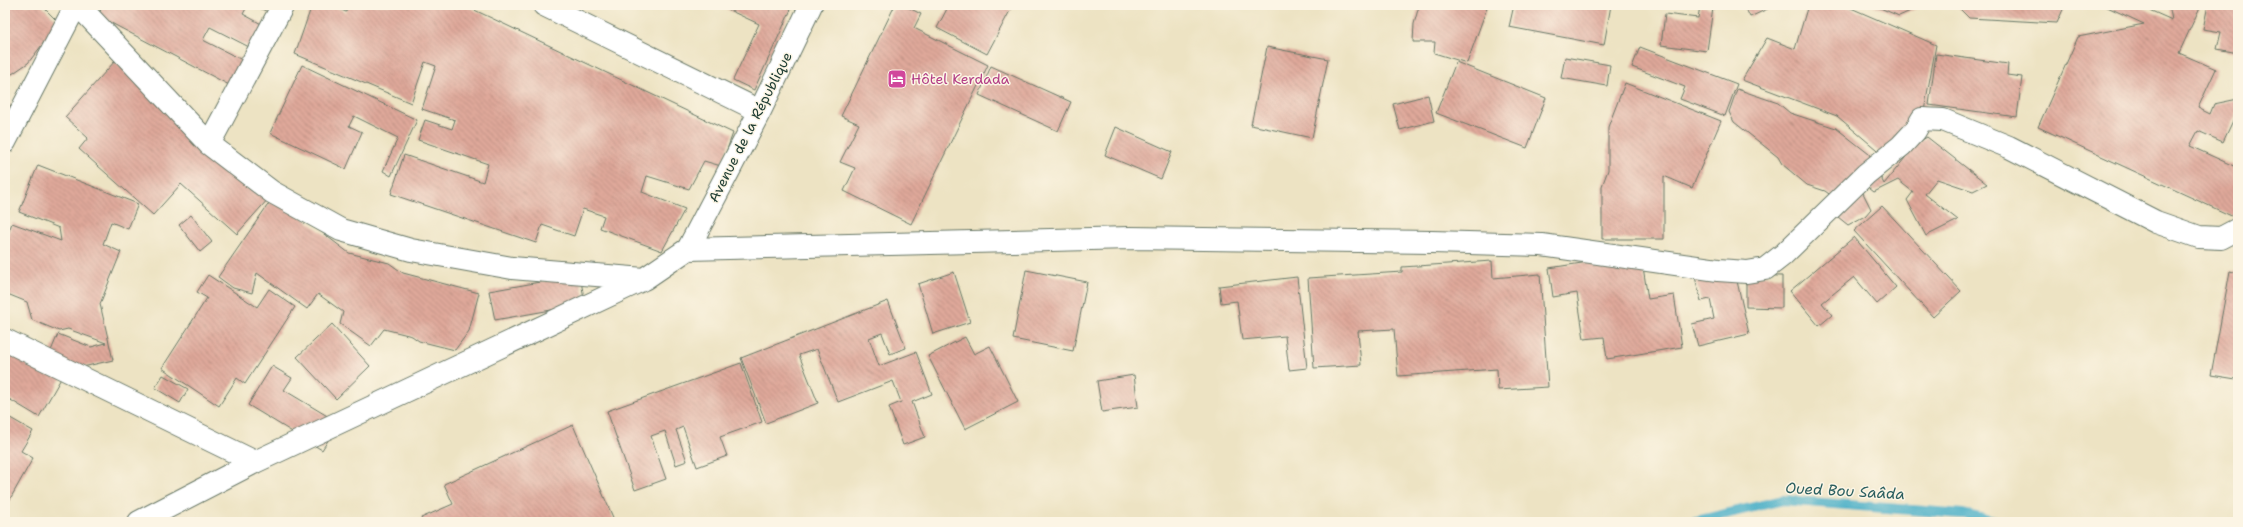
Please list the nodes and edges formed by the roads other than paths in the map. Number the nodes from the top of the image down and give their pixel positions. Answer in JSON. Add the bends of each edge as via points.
{"nodes":[{"id":1,"x":77,"y":5,"type":"edge"},
{"id":2,"x":283,"y":5,"type":"edge"},
{"id":3,"x":544,"y":5,"type":"edge"},
{"id":4,"x":812,"y":5,"type":"edge"},
{"id":5,"x":760,"y":111,"type":"junction"},
{"id":6,"x":5,"y":142,"type":"edge"},
{"id":7,"x":209,"y":144,"type":"junction"},
{"id":8,"x":2238,"y":229,"type":"edge"},
{"id":9,"x":688,"y":249,"type":"junction"},
{"id":10,"x":644,"y":279,"type":"junction"},
{"id":11,"x":5,"y":340,"type":"edge"},
{"id":12,"x":255,"y":462,"type":"junction"},
{"id":13,"x":139,"y":522,"type":"edge"}],
"edges":[{"from":1,"to":6,"type":"street"},
{"from":1,"to":7,"type":"street"},
{"from":2,"to":7,"type":"street"},
{"from":3,"to":5,"type":"street"},
{"from":4,"to":5,"type":"street","name":"Avenue de la République"},
{"from":5,"to":9,"type":"street","name":"Avenue de la République"},
{"from":7,"to":10,"type":"street","via":[[272,192],[341,230],[411,250],[512,268]]},
{"from":8,"to":9,"type":"street","via":[[2222,238],[2199,236],[2156,222],[2009,147],[1943,120],[1922,119],[1901,146],[1866,174],[1783,255],[1765,269],[1747,272],[1542,245],[1432,242],[1130,238]]},
{"from":9,"to":10,"type":"street"},
{"from":10,"to":12,"type":"street"},
{"from":11,"to":12,"type":"street"},
{"from":12,"to":13,"type":"street"}]}
